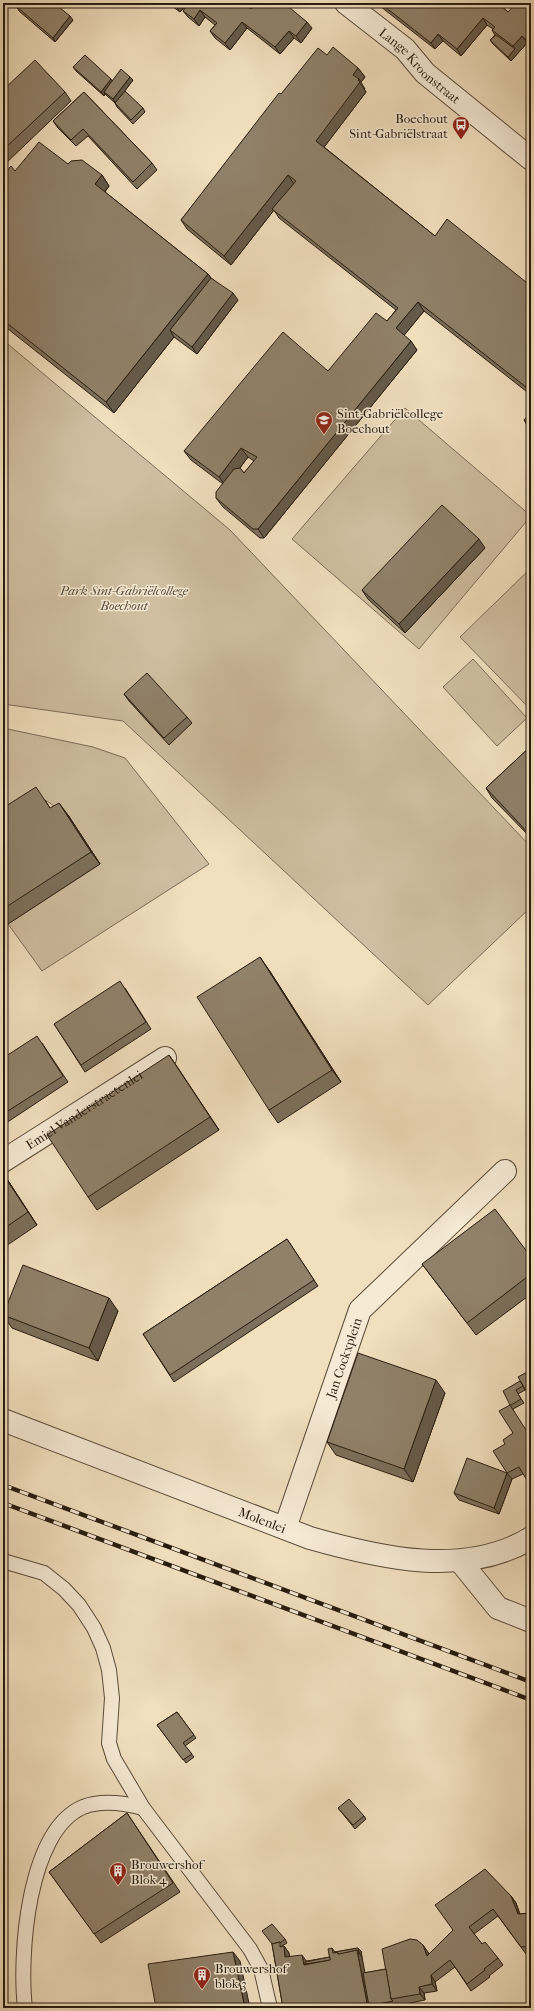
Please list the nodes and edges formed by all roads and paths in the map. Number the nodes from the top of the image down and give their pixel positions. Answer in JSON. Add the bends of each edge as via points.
{"nodes":[{"id":1,"x":346,"y":3,"type":"edge"},
{"id":2,"x":531,"y":158,"type":"edge"},
{"id":3,"x":165,"y":1058,"type":"edge"},
{"id":4,"x":3,"y":1161,"type":"edge"},
{"id":5,"x":505,"y":1171,"type":"dead end"},
{"id":6,"x":3,"y":1420,"type":"edge"},
{"id":7,"x":285,"y":1528,"type":"junction"},
{"id":8,"x":530,"y":1542,"type":"edge"},
{"id":9,"x":3,"y":1561,"type":"edge"},
{"id":10,"x":460,"y":1561,"type":"junction"},
{"id":11,"x":531,"y":1621,"type":"edge"},
{"id":12,"x":142,"y":1808,"type":"junction"},
{"id":13,"x":25,"y":2008,"type":"edge"},
{"id":14,"x":270,"y":2008,"type":"edge"}],
"edges":[{"from":1,"to":2,"type":"street","name":"Lange Kroonstraat","via":[[405,49],[425,73]]},
{"from":3,"to":4,"type":"street","name":"Emiel Vanderstraetenlei"},
{"from":5,"to":7,"type":"street","name":"Jan Cockxplein","via":[[360,1310]]},
{"from":6,"to":7,"type":"street","name":"Molenlei"},
{"from":7,"to":10,"type":"street","name":"Molenlei","via":[[357,1552],[404,1559]]},
{"from":8,"to":10,"type":"street","name":"Molenlei","via":[[488,1556]]},
{"from":9,"to":12,"type":"lane","via":[[44,1573],[80,1605],[94,1628],[109,1670],[112,1698],[109,1743],[114,1759]]},
{"from":10,"to":11,"type":"street","via":[[498,1608]]},
{"from":12,"to":13,"type":"lane","via":[[106,1803],[83,1807],[65,1819],[52,1838],[32,1889],[26,1924],[22,1984]]},
{"from":12,"to":14,"type":"lane","via":[[250,1949],[261,1969]]}]}
